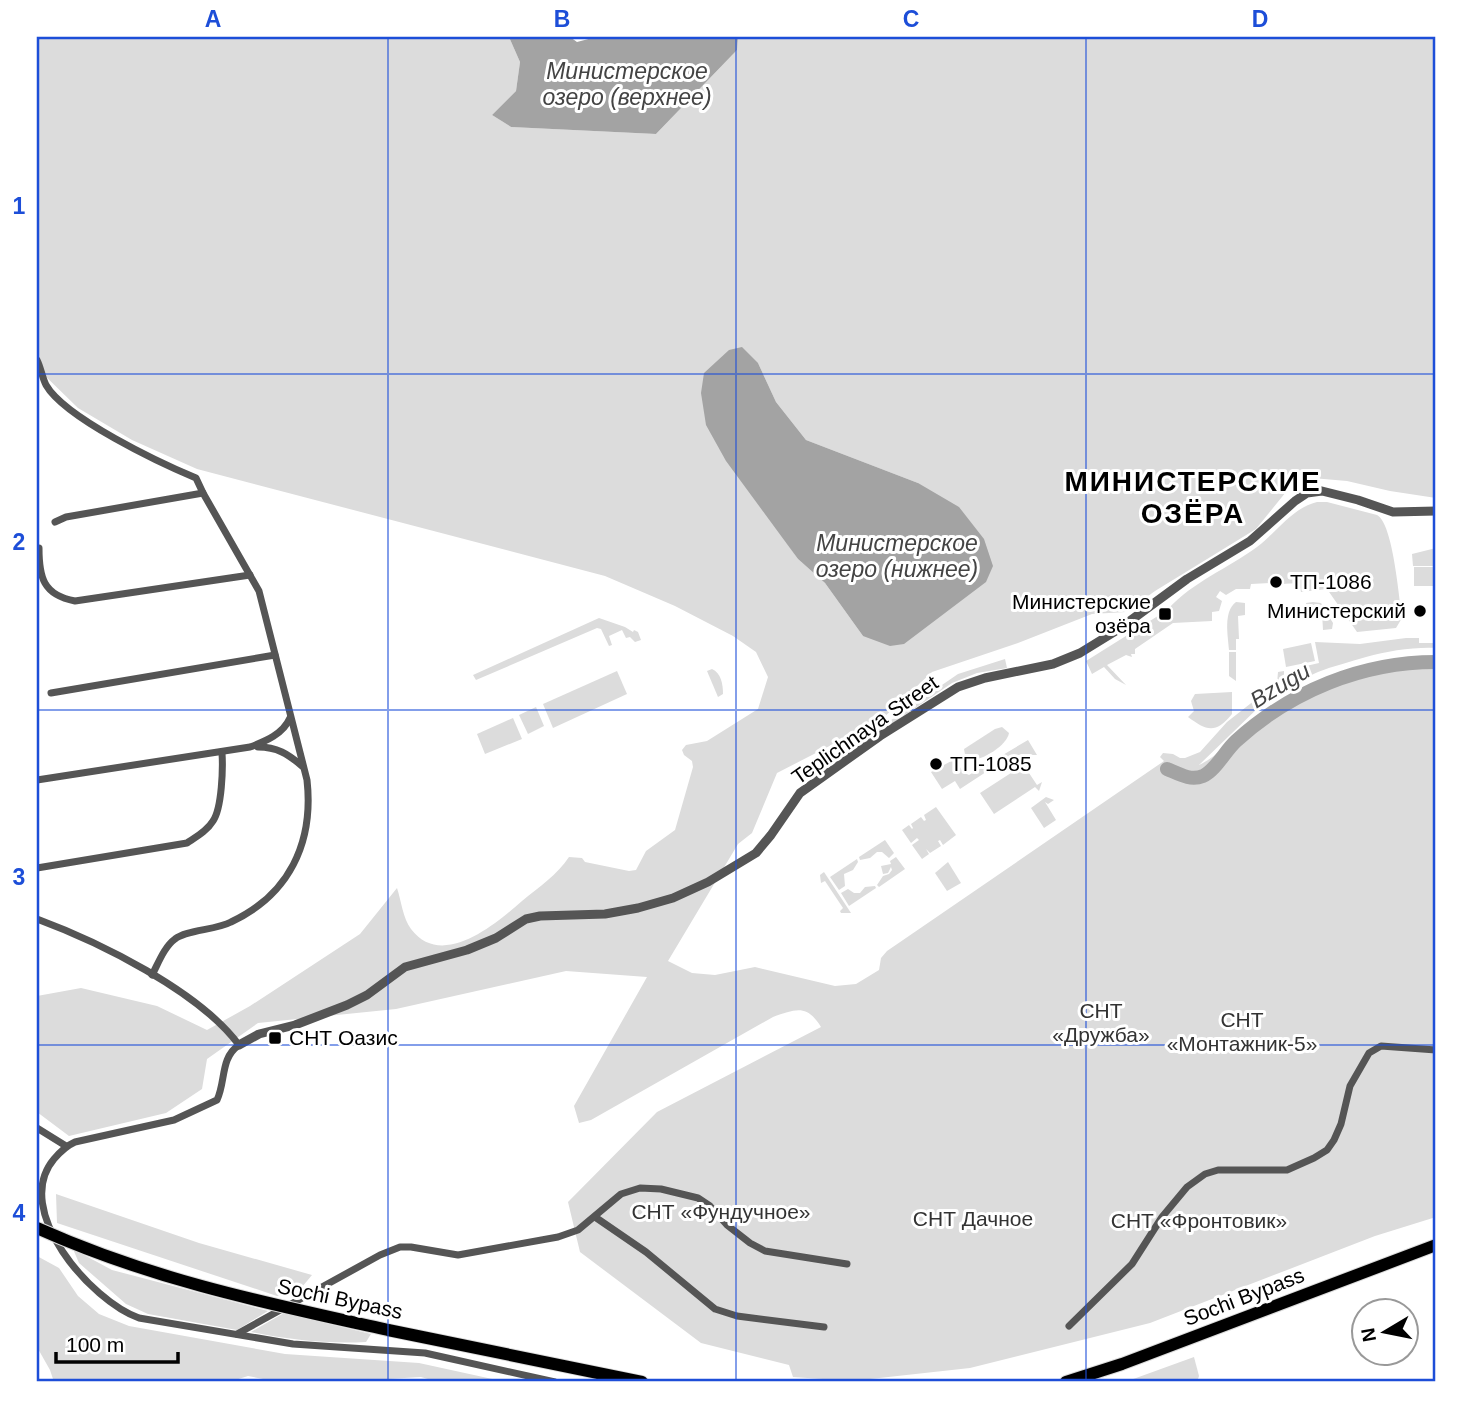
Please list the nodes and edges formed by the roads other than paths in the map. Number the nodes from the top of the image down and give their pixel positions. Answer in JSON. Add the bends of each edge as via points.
{"nodes":[{"id":1,"x":37,"y":360,"type":"edge"},
{"id":2,"x":203,"y":493,"type":"junction"},
{"id":3,"x":1436,"y":511,"type":"edge"},
{"id":4,"x":55,"y":522,"type":"dead end"},
{"id":5,"x":39,"y":548,"type":"dead end"},
{"id":6,"x":250,"y":575,"type":"junction"},
{"id":7,"x":275,"y":656,"type":"junction"},
{"id":8,"x":51,"y":693,"type":"dead end"},
{"id":9,"x":290,"y":718,"type":"junction"},
{"id":10,"x":250,"y":747,"type":"junction"},
{"id":11,"x":222,"y":753,"type":"junction"},
{"id":12,"x":302,"y":766,"type":"junction"},
{"id":13,"x":37,"y":780,"type":"edge"},
{"id":14,"x":37,"y":868,"type":"edge"},
{"id":15,"x":37,"y":919,"type":"edge"},
{"id":16,"x":152,"y":975,"type":"junction"},
{"id":17,"x":239,"y":1045,"type":"junction"},
{"id":18,"x":1436,"y":1050,"type":"edge"},
{"id":19,"x":37,"y":1128,"type":"edge"},
{"id":20,"x":66,"y":1146,"type":"junction"},
{"id":21,"x":594,"y":1217,"type":"junction"},
{"id":22,"x":37,"y":1228,"type":"edge"},
{"id":23,"x":1436,"y":1245,"type":"edge"},
{"id":24,"x":847,"y":1264,"type":"dead end"},
{"id":25,"x":1069,"y":1326,"type":"dead end"},
{"id":26,"x":824,"y":1327,"type":"dead end"},
{"id":27,"x":237,"y":1334,"type":"junction"},
{"id":28,"x":555,"y":1382,"type":"edge"},
{"id":29,"x":642,"y":1382,"type":"edge"},
{"id":30,"x":1066,"y":1382,"type":"edge"}],
"edges":[{"from":1,"to":2,"type":"street","via":[[56,398],[161,463],[196,478]]},
{"from":2,"to":4,"type":"street"},
{"from":2,"to":6,"type":"street"},
{"from":3,"to":17,"type":"street","name":"Teplichnaya Street","via":[[1393,512],[1322,491],[1307,494],[1250,541],[1080,653],[958,687],[880,737],[813,782],[755,853],[708,882],[638,908],[526,919],[477,946],[405,967],[348,1005]]},
{"from":5,"to":6,"type":"street","via":[[40,572],[50,592],[75,601]]},
{"from":6,"to":7,"type":"street","via":[[263,603]]},
{"from":7,"to":8,"type":"street"},
{"from":7,"to":9,"type":"street"},
{"from":9,"to":10,"type":"street","via":[[284,728]]},
{"from":9,"to":12,"type":"street"},
{"from":10,"to":11,"type":"street"},
{"from":10,"to":12,"type":"street","via":[[285,752]]},
{"from":11,"to":13,"type":"street"},
{"from":11,"to":14,"type":"street","via":[[215,819],[187,844]]},
{"from":12,"to":16,"type":"street","via":[[308,798],[304,829],[290,873],[279,889],[232,922],[174,939]]},
{"from":15,"to":16,"type":"street"},
{"from":16,"to":17,"type":"street","via":[[212,1014]]},
{"from":17,"to":20,"type":"street","via":[[228,1055],[217,1100],[204,1108]]},
{"from":18,"to":25,"type":"street","via":[[1381,1046],[1369,1053],[1350,1086],[1334,1140],[1314,1158],[1287,1170],[1218,1170],[1187,1187],[1161,1217],[1132,1264]]},
{"from":19,"to":20,"type":"street"},
{"from":20,"to":27,"type":"street","via":[[43,1179],[45,1209],[60,1247],[88,1283],[114,1306],[139,1318]]},
{"from":21,"to":24,"type":"street","via":[[630,1190],[661,1189],[698,1198],[765,1251]]},
{"from":21,"to":26,"type":"street","via":[[646,1252],[715,1309]]},
{"from":21,"to":27,"type":"street","via":[[579,1230],[558,1237],[458,1255],[400,1247]]},
{"from":22,"to":29,"type":"highway","name":"Sochi Bypass","bridge":true,"via":[[113,1260],[195,1286]]},
{"from":23,"to":30,"type":"highway","name":"Sochi Bypass"},
{"from":27,"to":28,"type":"street","via":[[293,1344],[425,1353]]}]}
